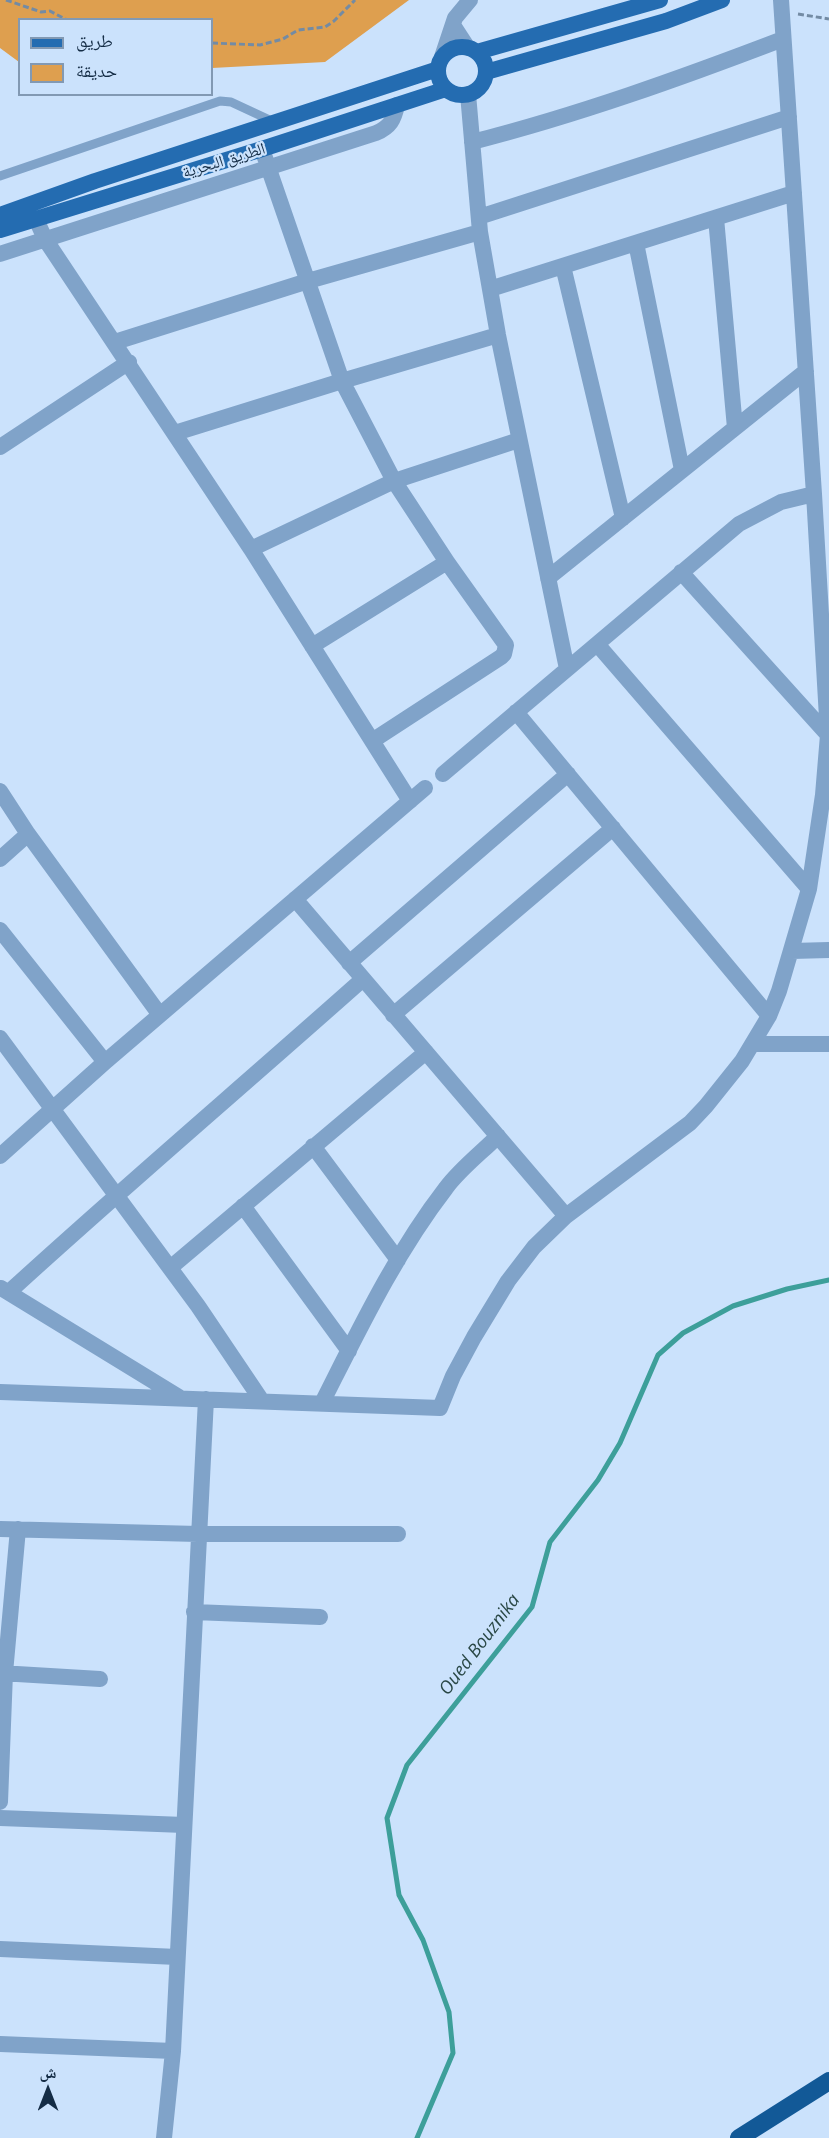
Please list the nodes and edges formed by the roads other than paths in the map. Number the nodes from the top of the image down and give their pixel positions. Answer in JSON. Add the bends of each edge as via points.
{"nodes":[{"id":1,"x":470,"y":0,"type":"edge"},
{"id":2,"x":660,"y":0,"type":"edge"},
{"id":3,"x":722,"y":0,"type":"edge"},
{"id":4,"x":781,"y":6,"type":"edge"},
{"id":5,"x":453,"y":25,"type":"junction"},
{"id":6,"x":783,"y":39,"type":"junction"},
{"id":7,"x":473,"y":50,"type":"junction"},
{"id":8,"x":440,"y":63,"type":"junction"},
{"id":9,"x":486,"y":72,"type":"junction"},
{"id":10,"x":446,"y":89,"type":"junction"},
{"id":11,"x":468,"y":94,"type":"junction"},
{"id":12,"x":397,"y":105,"type":"junction"},
{"id":13,"x":789,"y":117,"type":"junction"},
{"id":14,"x":276,"y":123,"type":"junction"},
{"id":15,"x":472,"y":142,"type":"junction"},
{"id":16,"x":262,"y":149,"type":"junction"},
{"id":17,"x":269,"y":168,"type":"junction"},
{"id":18,"x":0,"y":176,"type":"edge"},
{"id":19,"x":794,"y":194,"type":"junction"},
{"id":20,"x":0,"y":215,"type":"edge"},
{"id":21,"x":716,"y":218,"type":"junction"},
{"id":22,"x":36,"y":219,"type":"junction"},
{"id":23,"x":479,"y":224,"type":"junction"},
{"id":24,"x":0,"y":231,"type":"edge"},
{"id":25,"x":45,"y":239,"type":"junction"},
{"id":26,"x":636,"y":243,"type":"junction"},
{"id":27,"x":0,"y":254,"type":"edge"},
{"id":28,"x":563,"y":266,"type":"junction"},
{"id":29,"x":308,"y":281,"type":"junction"},
{"id":30,"x":490,"y":289,"type":"junction"},
{"id":31,"x":498,"y":335,"type":"junction"},
{"id":32,"x":115,"y":342,"type":"junction"},
{"id":33,"x":129,"y":362,"type":"junction"},
{"id":34,"x":806,"y":370,"type":"junction"},
{"id":35,"x":342,"y":381,"type":"junction"},
{"id":36,"x":735,"y":428,"type":"junction"},
{"id":37,"x":175,"y":433,"type":"junction"},
{"id":38,"x":519,"y":440,"type":"junction"},
{"id":39,"x":0,"y":447,"type":"edge"},
{"id":40,"x":682,"y":470,"type":"junction"},
{"id":41,"x":394,"y":481,"type":"junction"},
{"id":42,"x":814,"y":494,"type":"junction"},
{"id":43,"x":623,"y":518,"type":"junction"},
{"id":44,"x":251,"y":549,"type":"junction"},
{"id":45,"x":447,"y":562,"type":"junction"},
{"id":46,"x":681,"y":572,"type":"junction"},
{"id":47,"x":548,"y":578,"type":"junction"},
{"id":48,"x":597,"y":644,"type":"junction"},
{"id":49,"x":312,"y":646,"type":"junction"},
{"id":50,"x":827,"y":649,"type":"edge"},
{"id":51,"x":567,"y":669,"type":"junction"},
{"id":52,"x":516,"y":712,"type":"junction"},
{"id":53,"x":828,"y":735,"type":"edge"},
{"id":54,"x":372,"y":741,"type":"junction"},
{"id":55,"x":443,"y":774,"type":"dead end"},
{"id":56,"x":568,"y":774,"type":"junction"},
{"id":57,"x":425,"y":788,"type":"dead end"},
{"id":58,"x":0,"y":791,"type":"edge"},
{"id":59,"x":826,"y":795,"type":"edge"},
{"id":60,"x":410,"y":801,"type":"junction"},
{"id":61,"x":613,"y":828,"type":"junction"},
{"id":62,"x":28,"y":834,"type":"junction"},
{"id":63,"x":0,"y":859,"type":"edge"},
{"id":64,"x":809,"y":889,"type":"junction"},
{"id":65,"x":295,"y":899,"type":"junction"},
{"id":66,"x":0,"y":930,"type":"edge"},
{"id":67,"x":829,"y":950,"type":"edge"},
{"id":68,"x":792,"y":951,"type":"junction"},
{"id":69,"x":349,"y":963,"type":"junction"},
{"id":70,"x":363,"y":979,"type":"junction"},
{"id":71,"x":160,"y":1014,"type":"junction"},
{"id":72,"x":393,"y":1014,"type":"junction"},
{"id":73,"x":769,"y":1016,"type":"junction"},
{"id":74,"x":0,"y":1038,"type":"edge"},
{"id":75,"x":754,"y":1044,"type":"junction"},
{"id":76,"x":829,"y":1044,"type":"edge"},
{"id":77,"x":426,"y":1052,"type":"junction"},
{"id":78,"x":105,"y":1062,"type":"junction"},
{"id":79,"x":53,"y":1108,"type":"junction"},
{"id":80,"x":498,"y":1136,"type":"junction"},
{"id":81,"x":313,"y":1146,"type":"junction"},
{"id":82,"x":0,"y":1156,"type":"edge"},
{"id":83,"x":116,"y":1195,"type":"junction"},
{"id":84,"x":243,"y":1206,"type":"junction"},
{"id":85,"x":566,"y":1216,"type":"junction"},
{"id":86,"x":398,"y":1260,"type":"junction"},
{"id":87,"x":170,"y":1268,"type":"junction"},
{"id":88,"x":4,"y":1290,"type":"edge"},
{"id":89,"x":349,"y":1351,"type":"junction"},
{"id":90,"x":0,"y":1392,"type":"edge"},
{"id":91,"x":180,"y":1397,"type":"junction"},
{"id":92,"x":206,"y":1399,"type":"junction"},
{"id":93,"x":262,"y":1401,"type":"junction"},
{"id":94,"x":322,"y":1403,"type":"junction"},
{"id":95,"x":0,"y":1529,"type":"edge"},
{"id":96,"x":18,"y":1529,"type":"junction"},
{"id":97,"x":198,"y":1534,"type":"junction"},
{"id":98,"x":398,"y":1534,"type":"dead end"},
{"id":99,"x":194,"y":1612,"type":"junction"},
{"id":100,"x":320,"y":1617,"type":"dead end"},
{"id":101,"x":3,"y":1673,"type":"edge"},
{"id":102,"x":100,"y":1679,"type":"dead end"},
{"id":103,"x":0,"y":1802,"type":"edge"},
{"id":104,"x":0,"y":1818,"type":"edge"},
{"id":105,"x":184,"y":1825,"type":"junction"},
{"id":106,"x":0,"y":1949,"type":"edge"},
{"id":107,"x":177,"y":1957,"type":"junction"},
{"id":108,"x":0,"y":2044,"type":"edge"},
{"id":109,"x":173,"y":2052,"type":"junction"},
{"id":110,"x":829,"y":2081,"type":"edge"},
{"id":111,"x":164,"y":2138,"type":"edge"},
{"id":112,"x":739,"y":2138,"type":"edge"}],
"edges":[{"from":1,"to":5,"type":"street"},
{"from":2,"to":7,"type":"main road"},
{"from":3,"to":9,"type":"main road","via":[[666,21]]},
{"from":4,"to":6,"type":"street"},
{"from":5,"to":7,"type":"street"},
{"from":5,"to":8,"type":"street"},
{"from":6,"to":13,"type":"street"},
{"from":6,"to":15,"type":"street","via":[[586,110]]},
{"from":7,"to":8,"type":"main road","via":[[452,49]]},
{"from":7,"to":9,"type":"main road"},
{"from":8,"to":10,"type":"main road","via":[[441,83]]},
{"from":8,"to":14,"type":"main road","name":"الطريق البحرية"},
{"from":9,"to":11,"type":"main road","via":[[480,86]]},
{"from":10,"to":11,"type":"main road"},
{"from":10,"to":12,"type":"main road","name":"الطريق البحرية"},
{"from":11,"to":15,"type":"street"},
{"from":12,"to":16,"type":"main road","name":"الطريق البحرية"},
{"from":12,"to":17,"type":"street","via":[[395,117],[384,130]]},
{"from":13,"to":19,"type":"street"},
{"from":13,"to":23,"type":"street"},
{"from":14,"to":18,"type":"lane","via":[[231,102],[220,101]]},
{"from":14,"to":20,"type":"main road","name":"الطريق البحرية"},
{"from":15,"to":23,"type":"street"},
{"from":16,"to":17,"type":"street"},
{"from":16,"to":22,"type":"main road","name":"الطريق البحرية"},
{"from":17,"to":25,"type":"street"},
{"from":17,"to":29,"type":"street"},
{"from":19,"to":21,"type":"street"},
{"from":19,"to":34,"type":"street"},
{"from":21,"to":26,"type":"street"},
{"from":21,"to":36,"type":"street"},
{"from":22,"to":24,"type":"main road","name":"الطريق البحرية"},
{"from":22,"to":25,"type":"street"},
{"from":23,"to":29,"type":"street"},
{"from":23,"to":30,"type":"street"},
{"from":25,"to":27,"type":"street"},
{"from":25,"to":32,"type":"street"},
{"from":26,"to":28,"type":"street"},
{"from":26,"to":40,"type":"street"},
{"from":28,"to":30,"type":"street"},
{"from":28,"to":43,"type":"street"},
{"from":29,"to":32,"type":"street"},
{"from":29,"to":35,"type":"street"},
{"from":30,"to":31,"type":"street"},
{"from":31,"to":35,"type":"street"},
{"from":31,"to":38,"type":"street"},
{"from":32,"to":33,"type":"street"},
{"from":33,"to":37,"type":"street"},
{"from":33,"to":39,"type":"street"},
{"from":34,"to":36,"type":"street"},
{"from":34,"to":42,"type":"street"},
{"from":35,"to":37,"type":"street"},
{"from":35,"to":41,"type":"street"},
{"from":36,"to":40,"type":"street"},
{"from":37,"to":44,"type":"street"},
{"from":38,"to":41,"type":"street"},
{"from":38,"to":47,"type":"street"},
{"from":40,"to":43,"type":"street"},
{"from":41,"to":44,"type":"street"},
{"from":41,"to":45,"type":"street"},
{"from":42,"to":46,"type":"street","via":[[781,502],[750,517]]},
{"from":42,"to":50,"type":"street"},
{"from":43,"to":47,"type":"street"},
{"from":44,"to":49,"type":"street"},
{"from":45,"to":49,"type":"street"},
{"from":45,"to":54,"type":"street","via":[[503,640],[504,654]]},
{"from":46,"to":48,"type":"street"},
{"from":46,"to":53,"type":"street"},
{"from":47,"to":51,"type":"street"},
{"from":48,"to":51,"type":"street"},
{"from":48,"to":64,"type":"street"},
{"from":49,"to":54,"type":"street"},
{"from":50,"to":53,"type":"street"},
{"from":51,"to":52,"type":"street"},
{"from":52,"to":55,"type":"street"},
{"from":52,"to":56,"type":"street"},
{"from":53,"to":59,"type":"street"},
{"from":54,"to":60,"type":"street"},
{"from":56,"to":61,"type":"street"},
{"from":56,"to":69,"type":"street"},
{"from":57,"to":60,"type":"street"},
{"from":58,"to":62,"type":"street"},
{"from":59,"to":64,"type":"street"},
{"from":60,"to":65,"type":"street"},
{"from":61,"to":72,"type":"street"},
{"from":61,"to":73,"type":"street"},
{"from":62,"to":63,"type":"street"},
{"from":62,"to":71,"type":"street"},
{"from":64,"to":68,"type":"street"},
{"from":65,"to":69,"type":"street"},
{"from":65,"to":71,"type":"street"},
{"from":66,"to":78,"type":"street"},
{"from":67,"to":68,"type":"street"},
{"from":68,"to":73,"type":"street"},
{"from":69,"to":70,"type":"street"},
{"from":70,"to":72,"type":"street"},
{"from":70,"to":83,"type":"street"},
{"from":71,"to":78,"type":"street"},
{"from":72,"to":77,"type":"street"},
{"from":73,"to":75,"type":"street"},
{"from":74,"to":79,"type":"street"},
{"from":75,"to":76,"type":"street"},
{"from":75,"to":85,"type":"street","via":[[690,1123]]},
{"from":77,"to":80,"type":"street"},
{"from":77,"to":81,"type":"street"},
{"from":78,"to":79,"type":"street"},
{"from":79,"to":82,"type":"street"},
{"from":79,"to":83,"type":"street"},
{"from":80,"to":85,"type":"street"},
{"from":80,"to":86,"type":"street","via":[[447,1186]]},
{"from":81,"to":84,"type":"street"},
{"from":81,"to":86,"type":"street"},
{"from":83,"to":87,"type":"street"},
{"from":83,"to":88,"type":"street"},
{"from":84,"to":87,"type":"street"},
{"from":84,"to":89,"type":"street"},
{"from":85,"to":94,"type":"street","via":[[534,1246],[508,1281],[453,1376],[440,1408]]},
{"from":86,"to":89,"type":"street"},
{"from":87,"to":93,"type":"street"},
{"from":88,"to":91,"type":"street"},
{"from":89,"to":94,"type":"street"},
{"from":90,"to":91,"type":"street"},
{"from":91,"to":92,"type":"street"},
{"from":92,"to":93,"type":"street"},
{"from":92,"to":97,"type":"street"},
{"from":93,"to":94,"type":"street"},
{"from":95,"to":96,"type":"street"},
{"from":96,"to":97,"type":"street"},
{"from":96,"to":101,"type":"street"},
{"from":97,"to":98,"type":"street"},
{"from":97,"to":99,"type":"street"},
{"from":99,"to":100,"type":"street"},
{"from":99,"to":105,"type":"street"},
{"from":101,"to":102,"type":"street"},
{"from":101,"to":103,"type":"street"},
{"from":104,"to":105,"type":"street"},
{"from":105,"to":107,"type":"street"},
{"from":106,"to":107,"type":"street"},
{"from":107,"to":109,"type":"street"},
{"from":108,"to":109,"type":"street"},
{"from":109,"to":111,"type":"street"},
{"from":110,"to":112,"type":"highway"}]}
